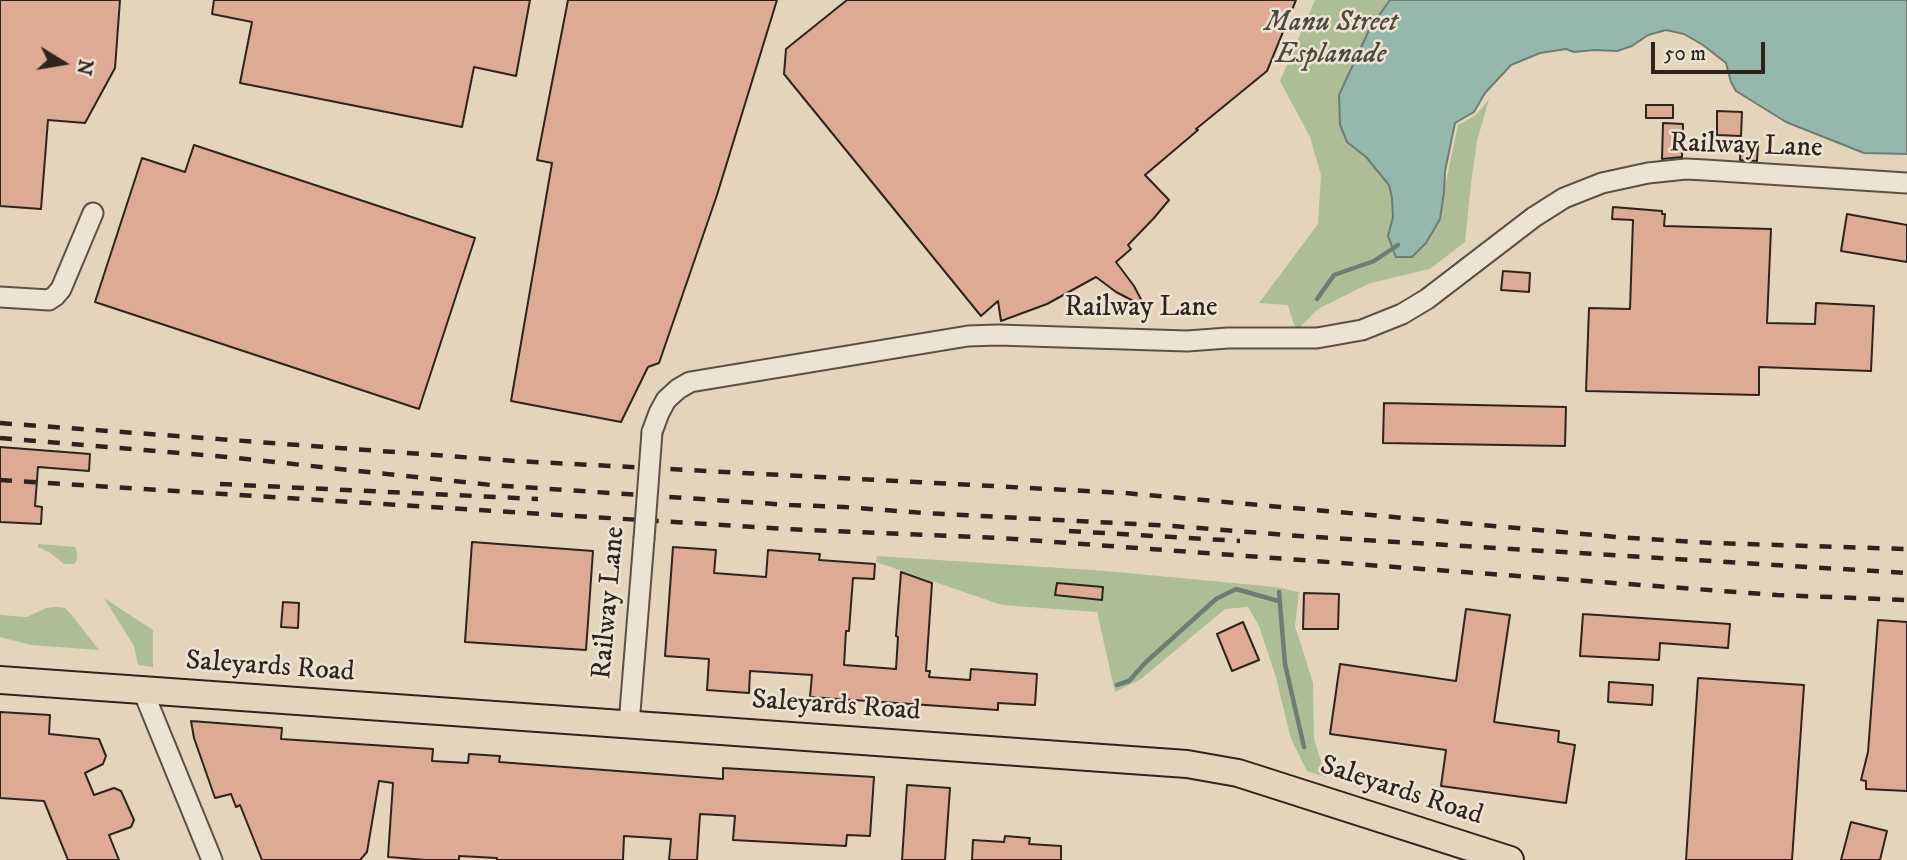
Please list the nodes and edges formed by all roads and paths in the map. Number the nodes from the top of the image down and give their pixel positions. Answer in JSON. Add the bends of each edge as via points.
{"nodes":[{"id":1,"x":1907,"y":183,"type":"edge"},
{"id":2,"x":93,"y":213,"type":"dead end"},
{"id":3,"x":0,"y":297,"type":"edge"},
{"id":4,"x":0,"y":680,"type":"edge"},
{"id":5,"x":143,"y":691,"type":"junction"},
{"id":6,"x":629,"y":724,"type":"junction"},
{"id":7,"x":212,"y":860,"type":"edge"},
{"id":8,"x":1510,"y":860,"type":"edge"}],
"edges":[{"from":1,"to":6,"type":"street","name":"Railway Lane","bridge":true,"via":[[1686,169],[1602,183],[1564,198],[1534,217],[1402,314],[1362,330],[1317,338],[1187,341],[968,336],[690,382],[666,400],[652,432]]},
{"from":2,"to":3,"type":"street","via":[[55,296],[49,300]]},
{"from":4,"to":5,"type":"main road","name":"Saleyards Road"},
{"from":5,"to":6,"type":"main road","name":"Saleyards Road"},
{"from":5,"to":7,"type":"street"},
{"from":6,"to":8,"type":"main road","name":"Saleyards Road","via":[[1187,764],[1238,773]]}]}
